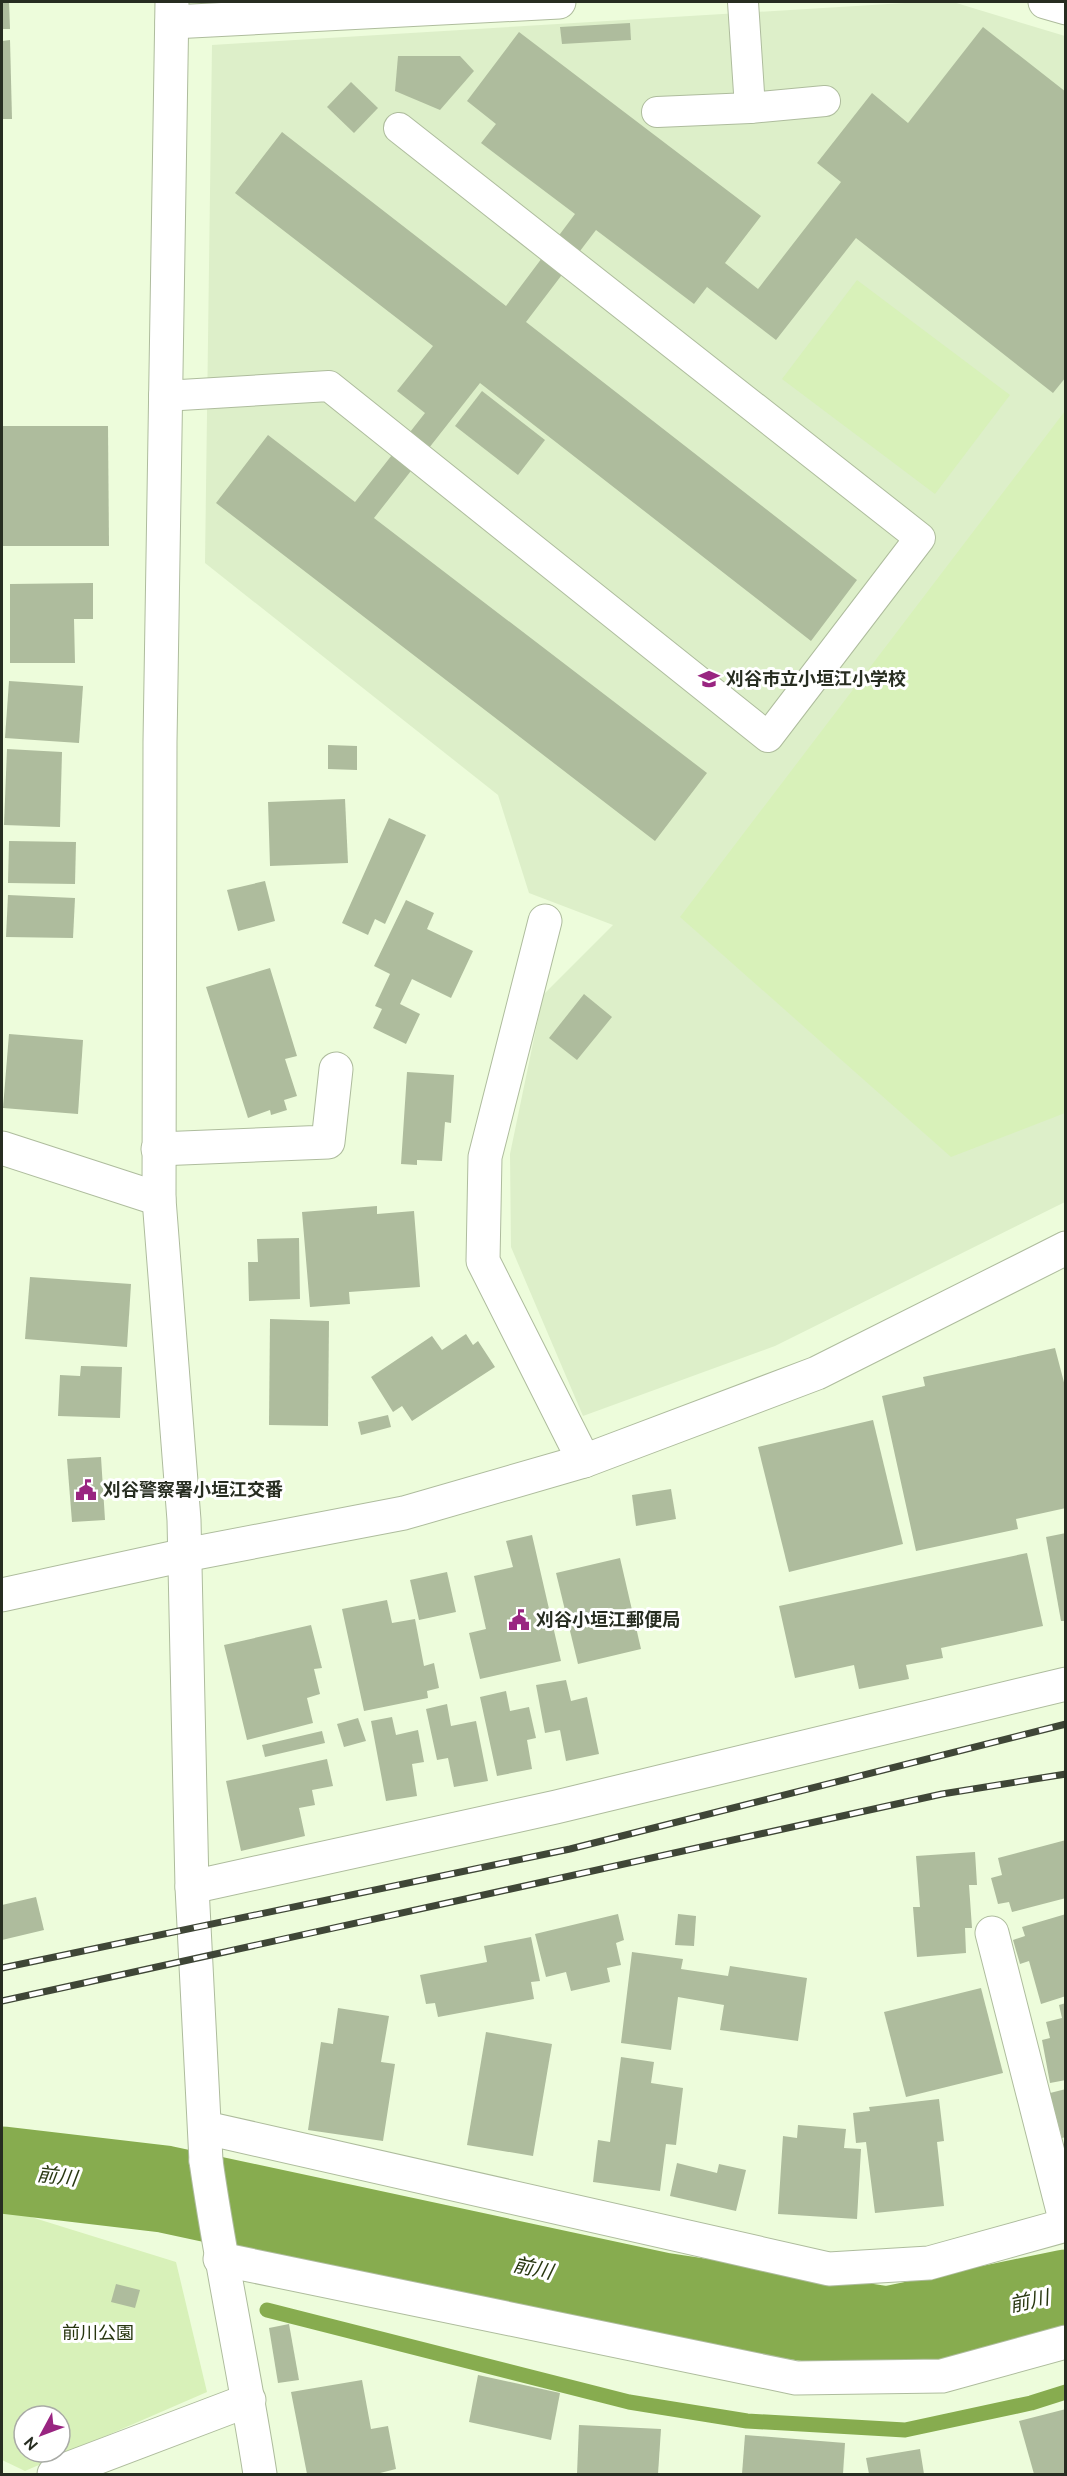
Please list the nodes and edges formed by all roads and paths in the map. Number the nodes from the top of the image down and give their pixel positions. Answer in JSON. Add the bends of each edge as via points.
{"nodes":[{"id":1,"x":559,"y":2,"type":"edge"},
{"id":2,"x":743,"y":2,"type":"edge"},
{"id":3,"x":1045,"y":2,"type":"edge"},
{"id":4,"x":1065,"y":8,"type":"edge"},
{"id":5,"x":172,"y":12,"type":"edge"},
{"id":6,"x":825,"y":100,"type":"dead end"},
{"id":7,"x":750,"y":108,"type":"junction"},
{"id":8,"x":657,"y":112,"type":"dead end"},
{"id":9,"x":399,"y":128,"type":"dead end"},
{"id":10,"x":164,"y":396,"type":"junction"},
{"id":11,"x":545,"y":921,"type":"dead end"},
{"id":12,"x":336,"y":1069,"type":"dead end"},
{"id":13,"x":2,"y":1148,"type":"edge"},
{"id":14,"x":158,"y":1149,"type":"junction"},
{"id":15,"x":159,"y":1199,"type":"junction"},
{"id":16,"x":1065,"y":1248,"type":"edge"},
{"id":17,"x":584,"y":1461,"type":"junction"},
{"id":18,"x":186,"y":1555,"type":"junction"},
{"id":19,"x":2,"y":1595,"type":"edge"},
{"id":20,"x":1065,"y":1684,"type":"edge"},
{"id":21,"x":192,"y":1887,"type":"junction"},
{"id":22,"x":992,"y":1933,"type":"dead end"},
{"id":23,"x":206,"y":2128,"type":"junction"},
{"id":24,"x":1065,"y":2224,"type":"edge"},
{"id":25,"x":220,"y":2259,"type":"junction"},
{"id":26,"x":1065,"y":2342,"type":"edge"},
{"id":27,"x":249,"y":2400,"type":"junction"},
{"id":28,"x":54,"y":2475,"type":"edge"},
{"id":29,"x":260,"y":2475,"type":"edge"}],
"edges":[{"from":1,"to":5,"type":"street"},
{"from":2,"to":7,"type":"lane"},
{"from":3,"to":4,"type":"street"},
{"from":5,"to":10,"type":"street"},
{"from":6,"to":7,"type":"lane"},
{"from":7,"to":8,"type":"lane"},
{"from":9,"to":10,"type":"lane","via":[[921,538],[768,737],[329,386]]},
{"from":10,"to":14,"type":"street"},
{"from":11,"to":17,"type":"street","via":[[485,1157],[483,1261]]},
{"from":12,"to":14,"type":"street","via":[[328,1142]]},
{"from":13,"to":15,"type":"street"},
{"from":14,"to":15,"type":"street"},
{"from":15,"to":18,"type":"street"},
{"from":16,"to":17,"type":"street","via":[[817,1373]]},
{"from":17,"to":18,"type":"street","via":[[404,1513]]},
{"from":18,"to":19,"type":"street"},
{"from":18,"to":21,"type":"street"},
{"from":20,"to":21,"type":"street","via":[[556,1807]]},
{"from":21,"to":23,"type":"street"},
{"from":22,"to":24,"type":"street"},
{"from":23,"to":24,"type":"street","via":[[829,2269],[929,2263]]},
{"from":23,"to":25,"type":"street","via":[[206,2161]]},
{"from":25,"to":26,"type":"street","via":[[796,2378],[942,2376]]},
{"from":25,"to":27,"type":"street"},
{"from":27,"to":28,"type":"street"},
{"from":27,"to":29,"type":"street"}]}
